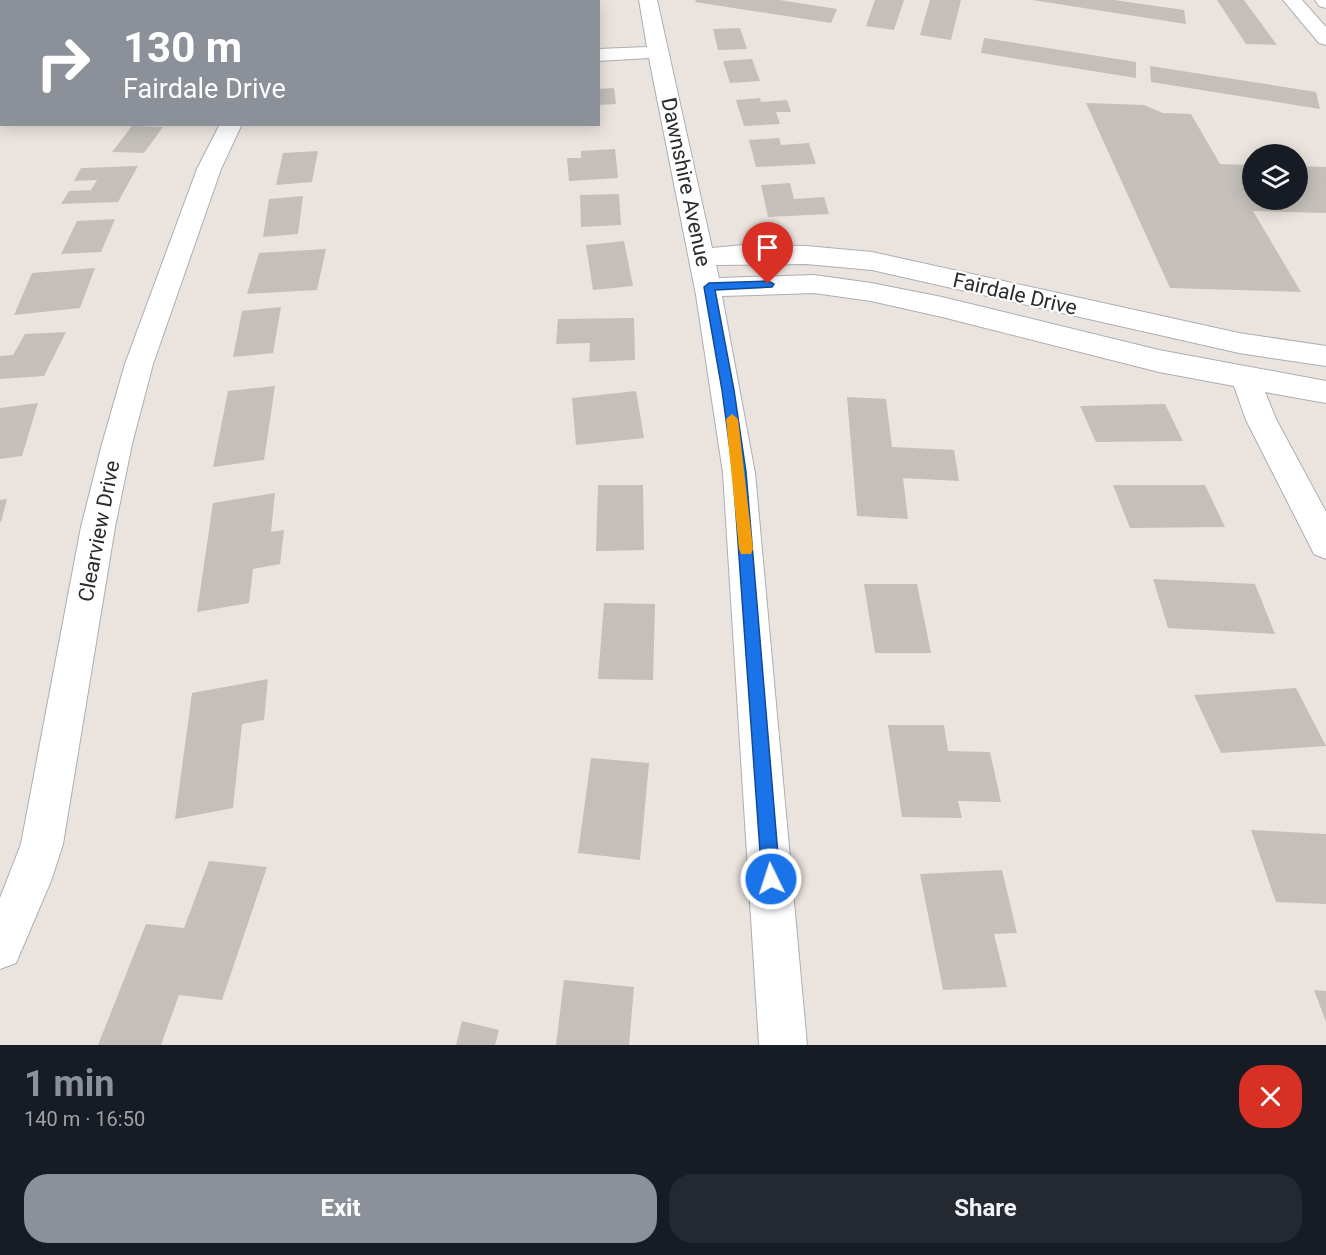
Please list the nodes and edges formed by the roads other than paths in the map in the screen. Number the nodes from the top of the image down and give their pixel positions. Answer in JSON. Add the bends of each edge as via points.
{"nodes":[{"id":1,"x":648,"y":0,"type":"edge"},
{"id":2,"x":1292,"y":0,"type":"edge"},
{"id":3,"x":1326,"y":39,"type":"edge"},
{"id":4,"x":658,"y":52,"type":"junction"},
{"id":5,"x":600,"y":55,"type":"edge"},
{"id":6,"x":230,"y":126,"type":"edge"},
{"id":7,"x":705,"y":272,"type":"junction"},
{"id":8,"x":1043,"y":301,"type":"junction"},
{"id":9,"x":1039,"y":331,"type":"junction"},
{"id":10,"x":1297,"y":351,"type":"junction"},
{"id":11,"x":1326,"y":356,"type":"edge"},
{"id":12,"x":1246,"y":379,"type":"junction"},
{"id":13,"x":1319,"y":391,"type":"edge"},
{"id":14,"x":1326,"y":544,"type":"edge"},
{"id":15,"x":0,"y":947,"type":"edge"},
{"id":16,"x":783,"y":1045,"type":"edge"}],
"edges":[{"from":1,"to":4,"type":"street","name":"Dawnshire Avenue"},
{"from":2,"to":3,"type":"street"},
{"from":4,"to":5,"type":"street"},
{"from":4,"to":7,"type":"street","name":"Dawnshire Avenue"},
{"from":6,"to":15,"type":"street","name":"Clearview Drive","via":[[209,170],[139,364],[98,527],[42,844]]},
{"from":7,"to":8,"type":"street","name":"Fairdale Drive","via":[[744,254],[806,255],[872,261]]},
{"from":7,"to":9,"type":"street","name":"Fairdale Drive","via":[[871,292]]},
{"from":7,"to":16,"type":"street","name":"Dawnshire Avenue","via":[[739,472]]},
{"from":8,"to":9,"type":"street"},
{"from":8,"to":10,"type":"street","name":"Fairdale Drive","via":[[1239,343]]},
{"from":9,"to":12,"type":"street","name":"Fairdale Drive"},
{"from":10,"to":11,"type":"street","name":"Fairdale Drive"},
{"from":10,"to":13,"type":"street"},
{"from":12,"to":13,"type":"street","name":"Fairdale Drive"},
{"from":12,"to":14,"type":"street","via":[[1276,452]]}]}
